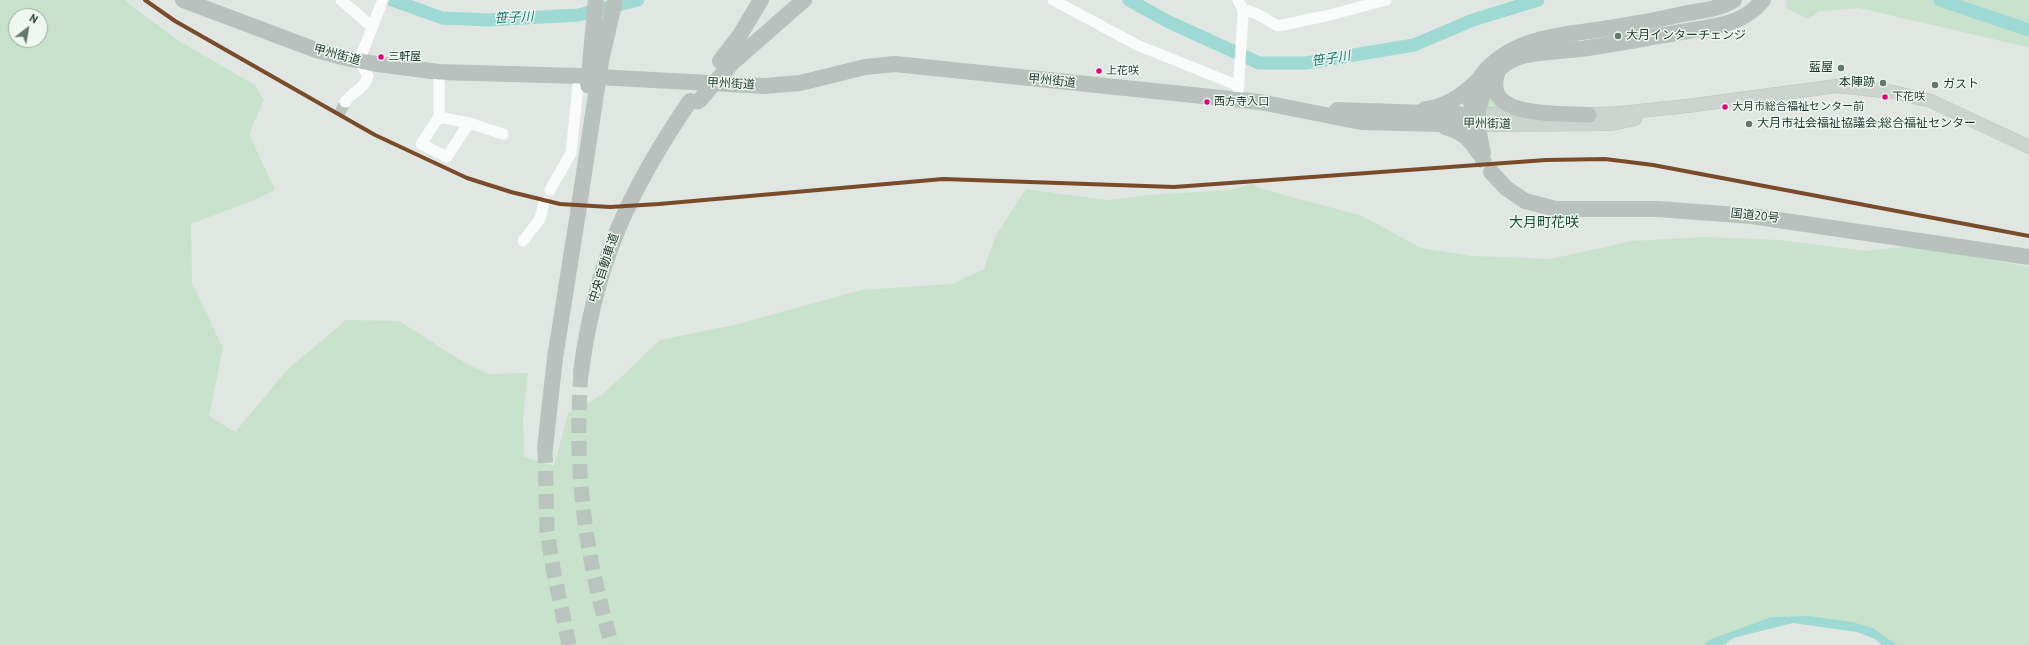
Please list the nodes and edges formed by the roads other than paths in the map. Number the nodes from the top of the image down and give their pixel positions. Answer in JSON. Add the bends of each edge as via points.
{"nodes":[{"id":1,"x":183,"y":0,"type":"edge"},
{"id":2,"x":340,"y":0,"type":"edge"},
{"id":3,"x":383,"y":0,"type":"edge"},
{"id":4,"x":596,"y":0,"type":"edge"},
{"id":5,"x":615,"y":0,"type":"edge"},
{"id":6,"x":761,"y":0,"type":"edge"},
{"id":7,"x":804,"y":0,"type":"edge"},
{"id":8,"x":1053,"y":0,"type":"edge"},
{"id":9,"x":1386,"y":0,"type":"edge"},
{"id":10,"x":1723,"y":0,"type":"edge"},
{"id":11,"x":1734,"y":0,"type":"edge"},
{"id":12,"x":1751,"y":0,"type":"edge"},
{"id":13,"x":1763,"y":0,"type":"edge"},
{"id":14,"x":1774,"y":0,"type":"edge"},
{"id":15,"x":1242,"y":9,"type":"edge"},
{"id":16,"x":1649,"y":22,"type":"junction"},
{"id":17,"x":371,"y":26,"type":"junction"},
{"id":18,"x":1652,"y":38,"type":"junction"},
{"id":19,"x":359,"y":61,"type":"junction"},
{"id":20,"x":726,"y":62,"type":"junction"},
{"id":21,"x":1498,"y":70,"type":"junction"},
{"id":22,"x":439,"y":72,"type":"junction"},
{"id":23,"x":579,"y":76,"type":"junction"},
{"id":24,"x":1476,"y":82,"type":"junction"},
{"id":25,"x":1238,"y":93,"type":"junction"},
{"id":26,"x":345,"y":102,"type":"tunnel mouth"},
{"id":27,"x":1286,"y":106,"type":"junction"},
{"id":28,"x":1687,"y":106,"type":"junction"},
{"id":29,"x":1377,"y":112,"type":"junction"},
{"id":30,"x":1589,"y":115,"type":"junction"},
{"id":31,"x":438,"y":117,"type":"junction"},
{"id":32,"x":1477,"y":118,"type":"junction"},
{"id":33,"x":469,"y":123,"type":"junction"},
{"id":34,"x":1433,"y":124,"type":"junction"},
{"id":35,"x":503,"y":134,"type":"dead end"},
{"id":36,"x":2029,"y":147,"type":"edge"},
{"id":37,"x":1491,"y":172,"type":"tunnel mouth"},
{"id":38,"x":550,"y":190,"type":"dead end"},
{"id":39,"x":544,"y":202,"type":"dead end"},
{"id":40,"x":577,"y":213,"type":"junction"},
{"id":41,"x":523,"y":241,"type":"dead end"},
{"id":42,"x":2029,"y":257,"type":"edge"},
{"id":43,"x":580,"y":372,"type":"tunnel mouth"},
{"id":44,"x":546,"y":448,"type":"tunnel mouth"}],
"edges":[{"from":1,"to":19,"type":"highway","name":"甲州街道","via":[[316,50]]},
{"from":2,"to":17,"type":"street"},
{"from":3,"to":17,"type":"street"},
{"from":4,"to":40,"type":"highway","bridge":true},
{"from":5,"to":40,"type":"highway","bridge":true,"via":[[601,61]]},
{"from":6,"to":20,"type":"highway"},
{"from":7,"to":20,"type":"highway"},
{"from":8,"to":25,"type":"street","via":[[1138,45]]},
{"from":9,"to":15,"type":"street","via":[[1278,26]]},
{"from":10,"to":16,"type":"highway"},
{"from":11,"to":16,"type":"highway","via":[[1713,9]]},
{"from":12,"to":16,"type":"highway","via":[[1734,12],[1718,17]]},
{"from":13,"to":18,"type":"highway","via":[[1751,12],[1733,22]]},
{"from":14,"to":18,"type":"highway","via":[[1757,20],[1737,30],[1687,39]]},
{"from":15,"to":25,"type":"street"},
{"from":16,"to":24,"type":"highway","via":[[1531,41],[1504,54]]},
{"from":17,"to":19,"type":"street"},
{"from":18,"to":21,"type":"highway","via":[[1527,55],[1511,60]]},
{"from":19,"to":22,"type":"highway","name":"甲州街道"},
{"from":19,"to":26,"type":"street","via":[[368,76],[367,82]]},
{"from":20,"to":43,"type":"highway","name":"中央自動車道","via":[[694,102],[647,170],[623,216],[605,260],[593,302]]},
{"from":21,"to":30,"type":"highway","via":[[1496,90],[1498,96],[1509,106],[1530,111]]},
{"from":21,"to":32,"type":"highway","via":[[1484,92]]},
{"from":22,"to":23,"type":"highway","name":"甲州街道"},
{"from":22,"to":31,"type":"street"},
{"from":23,"to":25,"type":"highway","name":"甲州街道","via":[[765,86],[800,83],[865,67],[895,64]]},
{"from":23,"to":38,"type":"street","via":[[571,153]]},
{"from":24,"to":29,"type":"highway","via":[[1461,95],[1438,106]]},
{"from":24,"to":32,"type":"highway","via":[[1470,103]]},
{"from":25,"to":27,"type":"highway","name":"甲州街道"},
{"from":27,"to":29,"type":"highway","name":"甲州街道"},
{"from":27,"to":34,"type":"highway","name":"甲州街道","via":[[1361,122]]},
{"from":28,"to":30,"type":"main road","name":"甲州街道"},
{"from":28,"to":32,"type":"main road","name":"甲州街道","via":[[1611,124]]},
{"from":28,"to":36,"type":"main road","name":"甲州街道","via":[[1837,86],[1893,92],[1931,101]]},
{"from":29,"to":32,"type":"highway","name":"甲州街道"},
{"from":30,"to":32,"type":"main road","name":"甲州街道"},
{"from":31,"to":33,"type":"street"},
{"from":31,"to":33,"type":"street","via":[[421,144],[447,157]]},
{"from":32,"to":34,"type":"highway","name":"甲州街道"},
{"from":32,"to":34,"type":"highway","via":[[1481,152],[1461,133]]},
{"from":33,"to":35,"type":"street"},
{"from":37,"to":42,"type":"highway","name":"国道20号","via":[[1506,188],[1525,201],[1556,209],[1658,209],[1751,216]]},
{"from":39,"to":41,"type":"street","via":[[540,219]]},
{"from":40,"to":44,"type":"highway","via":[[555,358]]}]}
